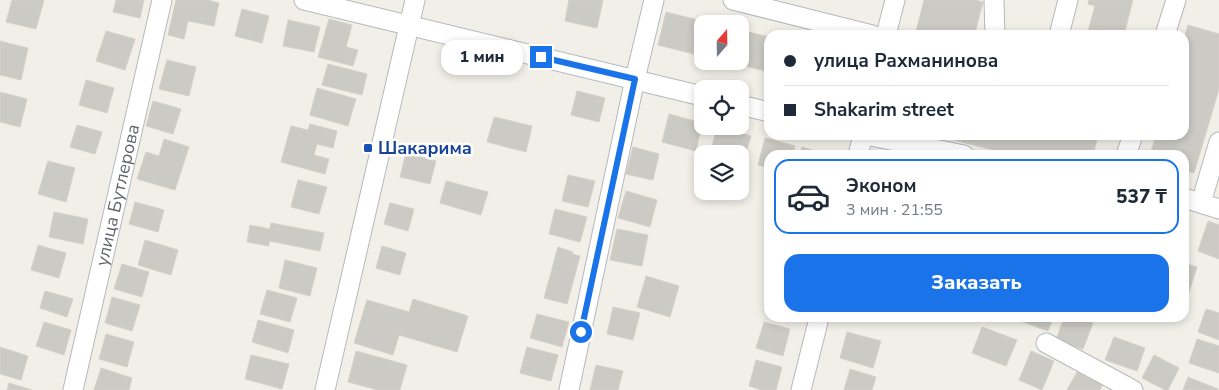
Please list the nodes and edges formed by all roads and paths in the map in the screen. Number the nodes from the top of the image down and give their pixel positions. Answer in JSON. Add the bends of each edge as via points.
{"nodes":[{"id":1,"x":162,"y":0,"type":"edge"},
{"id":2,"x":304,"y":0,"type":"edge"},
{"id":3,"x":415,"y":0,"type":"edge"},
{"id":4,"x":654,"y":0,"type":"edge"},
{"id":5,"x":733,"y":0,"type":"edge"},
{"id":6,"x":895,"y":0,"type":"edge"},
{"id":7,"x":994,"y":0,"type":"edge"},
{"id":8,"x":1068,"y":0,"type":"edge"},
{"id":9,"x":1176,"y":0,"type":"edge"},
{"id":10,"x":410,"y":26,"type":"junction"},
{"id":11,"x":852,"y":30,"type":"edge"},
{"id":12,"x":887,"y":30,"type":"edge"},
{"id":13,"x":995,"y":30,"type":"edge"},
{"id":14,"x":1060,"y":30,"type":"edge"},
{"id":15,"x":1167,"y":30,"type":"edge"},
{"id":16,"x":635,"y":79,"type":"junction"},
{"id":17,"x":694,"y":94,"type":"edge"},
{"id":18,"x":749,"y":107,"type":"edge"},
{"id":19,"x":764,"y":111,"type":"edge"},
{"id":20,"x":889,"y":140,"type":"edge"},
{"id":21,"x":1219,"y":142,"type":"edge"},
{"id":22,"x":939,"y":150,"type":"edge"},
{"id":23,"x":1192,"y":201,"type":"edge"},
{"id":24,"x":1219,"y":209,"type":"edge"},
{"id":25,"x":818,"y":322,"type":"edge"},
{"id":26,"x":1046,"y":343,"type":"dead end"},
{"id":27,"x":73,"y":390,"type":"edge"},
{"id":28,"x":325,"y":390,"type":"edge"},
{"id":29,"x":569,"y":390,"type":"edge"},
{"id":30,"x":801,"y":390,"type":"edge"},
{"id":31,"x":1133,"y":390,"type":"edge"}],
"edges":[{"from":1,"to":27,"type":"street","name":"улица Бутлерова"},
{"from":2,"to":10,"type":"street"},
{"from":3,"to":10,"type":"street"},
{"from":4,"to":16,"type":"street"},
{"from":5,"to":11,"type":"street"},
{"from":6,"to":12,"type":"street"},
{"from":7,"to":13,"type":"street"},
{"from":8,"to":14,"type":"street"},
{"from":9,"to":15,"type":"street"},
{"from":10,"to":16,"type":"street"},
{"from":10,"to":28,"type":"street"},
{"from":16,"to":17,"type":"street"},
{"from":16,"to":29,"type":"street"},
{"from":18,"to":19,"type":"street"},
{"from":20,"to":22,"type":"street"},
{"from":21,"to":23,"type":"street"},
{"from":23,"to":24,"type":"street"},
{"from":25,"to":30,"type":"street"},
{"from":26,"to":31,"type":"street"}]}
